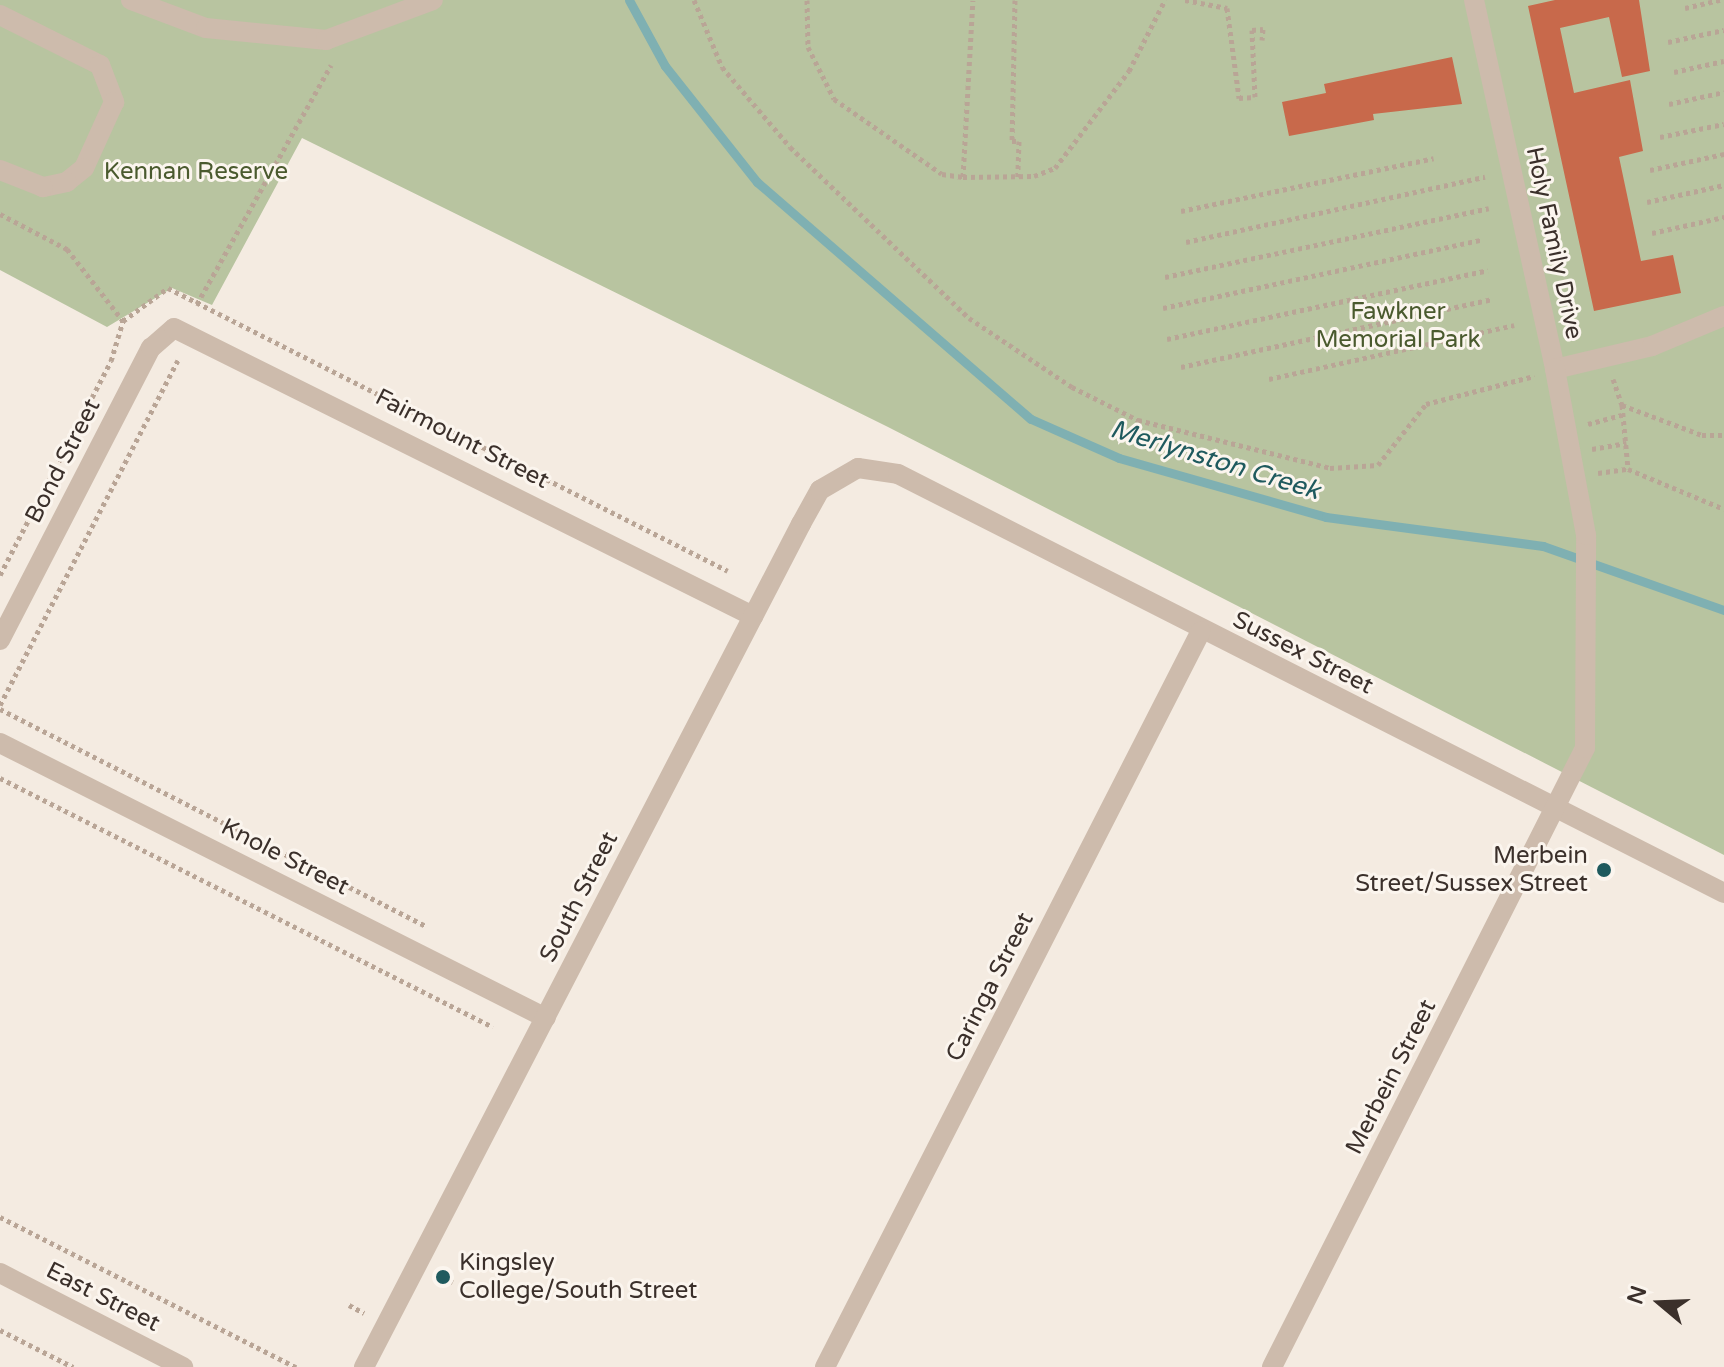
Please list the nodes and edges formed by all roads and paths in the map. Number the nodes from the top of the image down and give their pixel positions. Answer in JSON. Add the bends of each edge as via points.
{"nodes":[{"id":1,"x":131,"y":0,"type":"edge"},
{"id":2,"x":433,"y":0,"type":"edge"},
{"id":3,"x":694,"y":0,"type":"edge"},
{"id":4,"x":807,"y":0,"type":"edge"},
{"id":5,"x":973,"y":0,"type":"edge"},
{"id":6,"x":1015,"y":0,"type":"edge"},
{"id":7,"x":1165,"y":0,"type":"edge"},
{"id":8,"x":1185,"y":0,"type":"edge"},
{"id":9,"x":1474,"y":0,"type":"edge"},
{"id":10,"x":1720,"y":0,"type":"edge"},
{"id":11,"x":182,"y":8,"type":"edge"},
{"id":12,"x":1685,"y":8,"type":"dead end"},
{"id":13,"x":0,"y":15,"type":"edge"},
{"id":14,"x":1724,"y":30,"type":"edge"},
{"id":15,"x":349,"y":34,"type":"junction"},
{"id":16,"x":1262,"y":40,"type":"dead end"},
{"id":17,"x":1668,"y":42,"type":"dead end"},
{"id":18,"x":1724,"y":61,"type":"edge"},
{"id":19,"x":1674,"y":72,"type":"dead end"},
{"id":20,"x":1724,"y":92,"type":"edge"},
{"id":21,"x":1669,"y":104,"type":"dead end"},
{"id":22,"x":1724,"y":124,"type":"edge"},
{"id":23,"x":1660,"y":137,"type":"dead end"},
{"id":24,"x":1724,"y":154,"type":"edge"},
{"id":25,"x":1434,"y":158,"type":"dead end"},
{"id":26,"x":0,"y":170,"type":"edge"},
{"id":27,"x":1650,"y":170,"type":"dead end"},
{"id":28,"x":963,"y":177,"type":"junction"},
{"id":29,"x":1018,"y":177,"type":"junction"},
{"id":30,"x":1485,"y":177,"type":"dead end"},
{"id":31,"x":1724,"y":185,"type":"edge"},
{"id":32,"x":1647,"y":202,"type":"dead end"},
{"id":33,"x":1489,"y":208,"type":"dead end"},
{"id":34,"x":1181,"y":211,"type":"dead end"},
{"id":35,"x":0,"y":214,"type":"edge"},
{"id":36,"x":1724,"y":217,"type":"edge"},
{"id":37,"x":1652,"y":233,"type":"dead end"},
{"id":38,"x":1481,"y":240,"type":"dead end"},
{"id":39,"x":1186,"y":242,"type":"dead end"},
{"id":40,"x":1488,"y":270,"type":"dead end"},
{"id":41,"x":1165,"y":277,"type":"dead end"},
{"id":42,"x":1493,"y":299,"type":"dead end"},
{"id":43,"x":198,"y":302,"type":"junction"},
{"id":44,"x":1163,"y":308,"type":"dead end"},
{"id":45,"x":1724,"y":316,"type":"edge"},
{"id":46,"x":123,"y":321,"type":"junction"},
{"id":47,"x":1514,"y":325,"type":"dead end"},
{"id":48,"x":184,"y":330,"type":"junction"},
{"id":49,"x":1167,"y":339,"type":"dead end"},
{"id":50,"x":1606,"y":358,"type":"junction"},
{"id":51,"x":179,"y":359,"type":"dead end"},
{"id":52,"x":1181,"y":367,"type":"dead end"},
{"id":53,"x":1555,"y":369,"type":"junction"},
{"id":54,"x":1269,"y":379,"type":"dead end"},
{"id":55,"x":1622,"y":405,"type":"junction"},
{"id":56,"x":1622,"y":415,"type":"junction"},
{"id":57,"x":1567,"y":429,"type":"junction"},
{"id":58,"x":1724,"y":435,"type":"edge"},
{"id":59,"x":1626,"y":443,"type":"junction"},
{"id":60,"x":1573,"y":453,"type":"junction"},
{"id":61,"x":858,"y":468,"type":"joint"},
{"id":62,"x":1628,"y":469,"type":"junction"},
{"id":63,"x":1577,"y":475,"type":"junction"},
{"id":64,"x":1724,"y":509,"type":"edge"},
{"id":65,"x":728,"y":571,"type":"dead end"},
{"id":66,"x":0,"y":575,"type":"edge"},
{"id":67,"x":753,"y":616,"type":"junction"},
{"id":68,"x":1201,"y":631,"type":"junction"},
{"id":69,"x":0,"y":640,"type":"edge"},
{"id":70,"x":0,"y":707,"type":"edge"},
{"id":71,"x":0,"y":743,"type":"edge"},
{"id":72,"x":0,"y":778,"type":"edge"},
{"id":73,"x":1557,"y":811,"type":"junction"},
{"id":74,"x":1724,"y":893,"type":"edge"},
{"id":75,"x":436,"y":931,"type":"dead end"},
{"id":76,"x":546,"y":1018,"type":"junction"},
{"id":77,"x":493,"y":1027,"type":"dead end"},
{"id":78,"x":0,"y":1217,"type":"edge"},
{"id":79,"x":0,"y":1273,"type":"edge"},
{"id":80,"x":443,"y":1277,"type":"dead end"},
{"id":81,"x":453,"y":1282,"type":"dead end"},
{"id":82,"x":349,"y":1305,"type":"dead end"},
{"id":83,"x":365,"y":1313,"type":"dead end"},
{"id":84,"x":0,"y":1330,"type":"edge"},
{"id":85,"x":73,"y":1367,"type":"edge"},
{"id":86,"x":183,"y":1367,"type":"edge"},
{"id":87,"x":296,"y":1367,"type":"edge"},
{"id":88,"x":364,"y":1367,"type":"edge"},
{"id":89,"x":825,"y":1367,"type":"edge"},
{"id":90,"x":1272,"y":1367,"type":"edge"}],
"edges":[{"from":1,"to":11,"type":"street"},
{"from":2,"to":15,"type":"street"},
{"from":3,"to":53,"type":"path","via":[[722,67],[790,147],[969,318],[1072,387],[1138,420],[1316,465],[1378,465],[1426,404]]},
{"from":4,"to":28,"type":"path","via":[[808,47],[834,99],[942,174]]},
{"from":5,"to":28,"type":"path"},
{"from":6,"to":29,"type":"path","via":[[1012,141],[1019,141]]},
{"from":7,"to":29,"type":"path","via":[[1129,71],[1055,168]]},
{"from":8,"to":16,"type":"path","via":[[1227,8],[1239,98],[1255,97],[1252,30],[1263,29]]},
{"from":9,"to":53,"type":"street","name":"Holy Family Drive"},
{"from":10,"to":12,"type":"path"},
{"from":11,"to":15,"type":"street","via":[[249,35],[326,40]]},
{"from":13,"to":26,"type":"street","via":[[100,65],[114,102],[84,168],[67,182],[43,187]]},
{"from":14,"to":17,"type":"path"},
{"from":15,"to":43,"type":"path"},
{"from":18,"to":19,"type":"path"},
{"from":20,"to":21,"type":"path"},
{"from":22,"to":23,"type":"path"},
{"from":24,"to":27,"type":"path"},
{"from":25,"to":34,"type":"path"},
{"from":28,"to":29,"type":"path"},
{"from":30,"to":39,"type":"path"},
{"from":31,"to":32,"type":"path"},
{"from":33,"to":41,"type":"path"},
{"from":35,"to":46,"type":"path","via":[[67,249]]},
{"from":36,"to":37,"type":"path"},
{"from":38,"to":44,"type":"path"},
{"from":40,"to":49,"type":"path"},
{"from":42,"to":52,"type":"path"},
{"from":43,"to":46,"type":"path","via":[[168,288]]},
{"from":43,"to":48,"type":"path"},
{"from":43,"to":65,"type":"path"},
{"from":45,"to":50,"type":"street","name":"Holy Family Drive"},
{"from":46,"to":66,"type":"path","via":[[111,361]]},
{"from":47,"to":54,"type":"path"},
{"from":48,"to":67,"type":"street","name":"Fairmount Street"},
{"from":48,"to":69,"type":"street","name":"Bond Street","via":[[167,329],[151,348]]},
{"from":50,"to":53,"type":"street","name":"Holy Family Drive"},
{"from":50,"to":55,"type":"path"},
{"from":51,"to":70,"type":"path"},
{"from":53,"to":57,"type":"street","name":"Merbein Street"},
{"from":55,"to":56,"type":"path"},
{"from":55,"to":58,"type":"path","via":[[1702,435]]},
{"from":56,"to":57,"type":"path"},
{"from":56,"to":59,"type":"path"},
{"from":57,"to":60,"type":"street","name":"Merbein Street"},
{"from":59,"to":60,"type":"path"},
{"from":59,"to":62,"type":"path"},
{"from":60,"to":63,"type":"street","name":"Merbein Street"},
{"from":61,"to":67,"type":"street","name":"South Street","via":[[820,490]]},
{"from":61,"to":68,"type":"street","name":"Sussex Street","via":[[898,474]]},
{"from":62,"to":63,"type":"path"},
{"from":62,"to":64,"type":"path"},
{"from":63,"to":73,"type":"street","name":"Merbein Street","via":[[1586,535],[1586,736]]},
{"from":67,"to":76,"type":"street","name":"South Street"},
{"from":68,"to":73,"type":"street","name":"Sussex Street"},
{"from":68,"to":89,"type":"street","name":"Caringa Street"},
{"from":70,"to":75,"type":"path"},
{"from":71,"to":76,"type":"street","name":"Knole Street"},
{"from":72,"to":77,"type":"path"},
{"from":73,"to":74,"type":"street","name":"Sussex Street"},
{"from":73,"to":90,"type":"street","name":"Merbein Street"},
{"from":76,"to":88,"type":"street","name":"South Street"},
{"from":78,"to":87,"type":"path"},
{"from":79,"to":86,"type":"street","name":"East Street"},
{"from":80,"to":81,"type":"path"},
{"from":82,"to":83,"type":"path"},
{"from":84,"to":85,"type":"path"}]}
